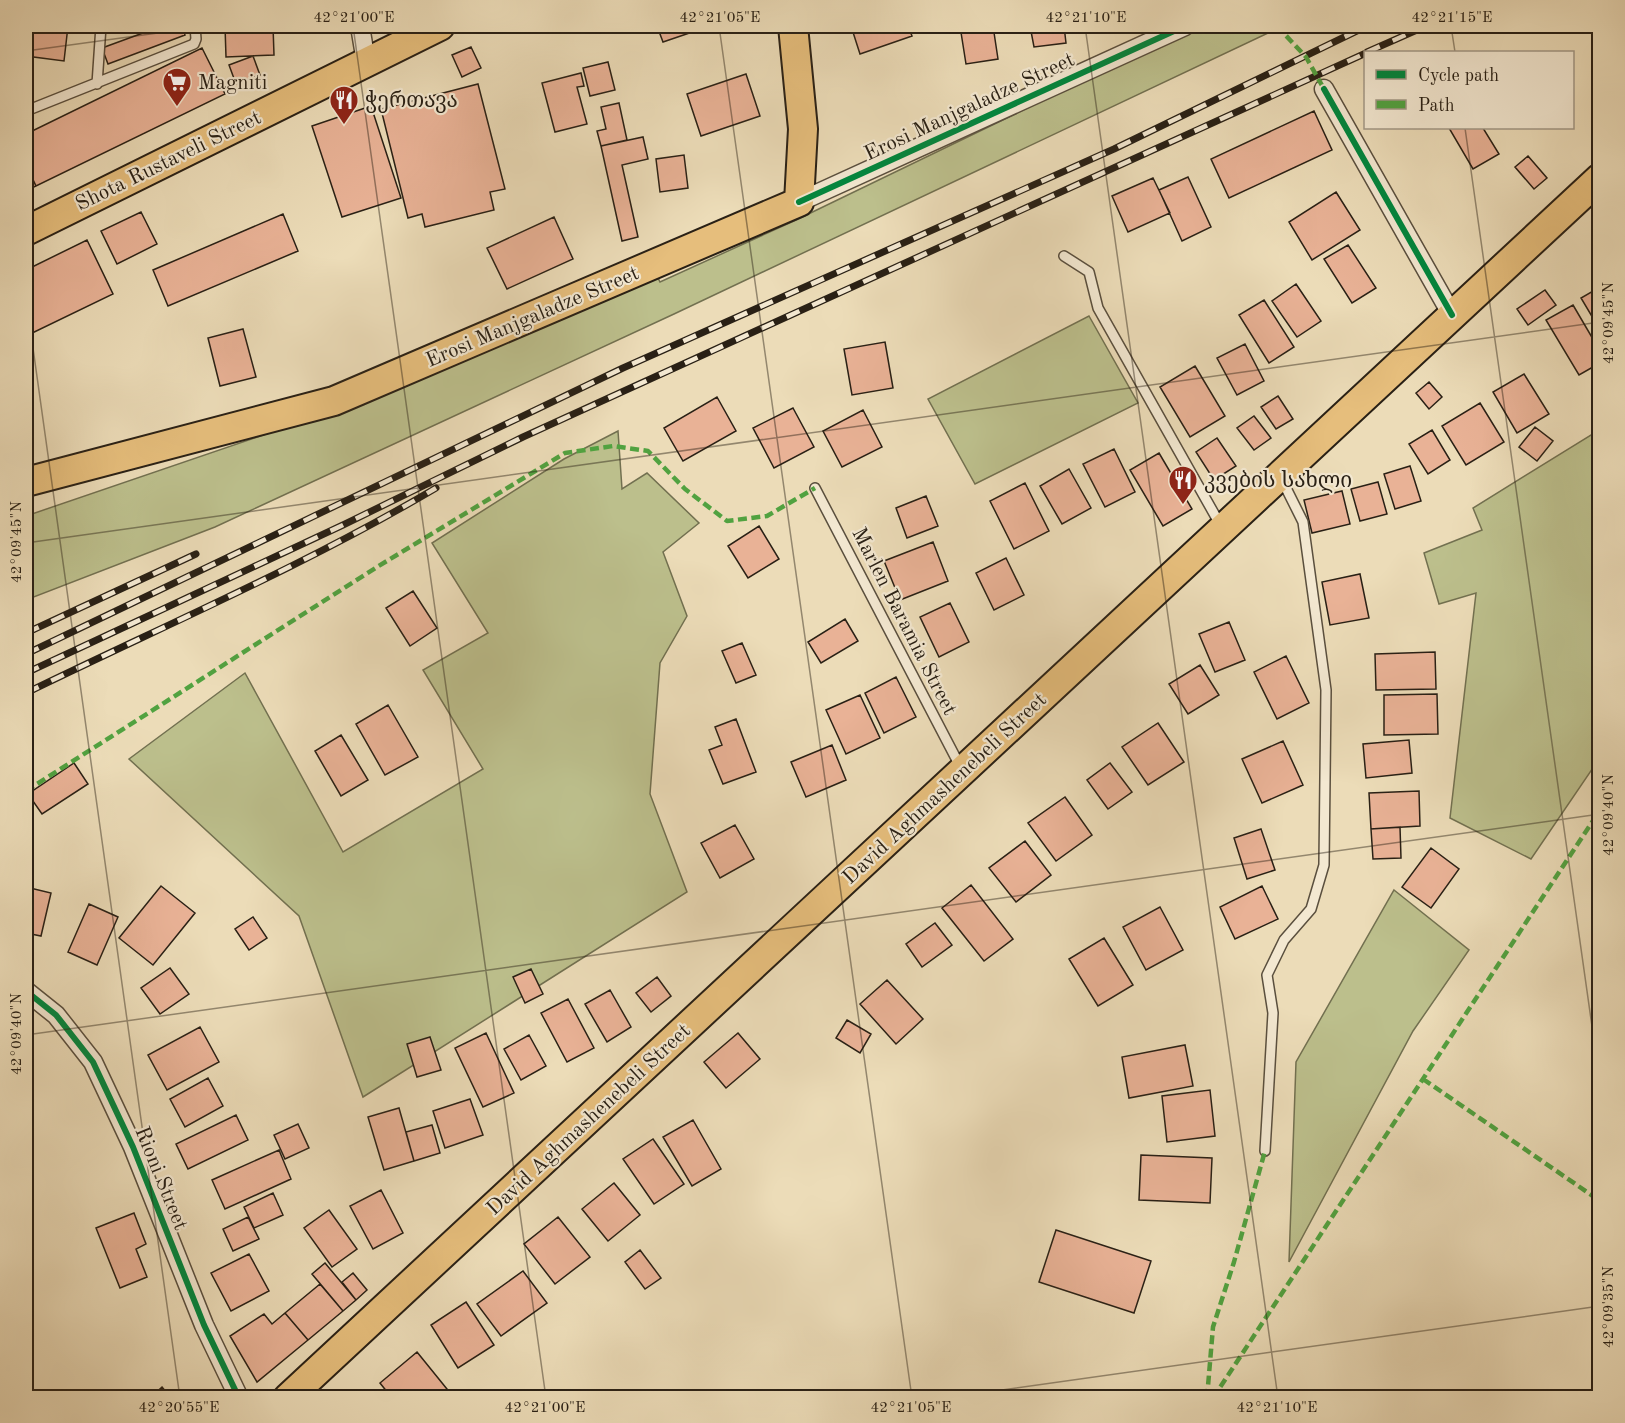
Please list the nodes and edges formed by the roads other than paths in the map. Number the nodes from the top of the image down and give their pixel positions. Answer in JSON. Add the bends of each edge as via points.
{"nodes":[{"id":1,"x":101,"y":26,"type":"edge"},
{"id":2,"x":195,"y":26,"type":"edge"},
{"id":3,"x":360,"y":26,"type":"edge"},
{"id":4,"x":440,"y":26,"type":"edge"},
{"id":5,"x":793,"y":26,"type":"edge"},
{"id":6,"x":1185,"y":26,"type":"edge"},
{"id":7,"x":366,"y":62,"type":"junction"},
{"id":8,"x":97,"y":84,"type":"junction"},
{"id":9,"x":1324,"y":89,"type":"dead end"},
{"id":10,"x":26,"y":111,"type":"edge"},
{"id":11,"x":1599,"y":178,"type":"edge"},
{"id":12,"x":799,"y":202,"type":"junction"},
{"id":13,"x":26,"y":231,"type":"edge"},
{"id":14,"x":1064,"y":256,"type":"dead end"},
{"id":15,"x":1452,"y":315,"type":"junction"},
{"id":16,"x":1279,"y":475,"type":"junction"},
{"id":17,"x":26,"y":482,"type":"edge"},
{"id":18,"x":815,"y":488,"type":"dead end"},
{"id":19,"x":1223,"y":528,"type":"junction"},
{"id":20,"x":962,"y":771,"type":"junction"},
{"id":21,"x":26,"y":991,"type":"edge"},
{"id":22,"x":1265,"y":1151,"type":"dead end"},
{"id":23,"x":239,"y":1398,"type":"edge"},
{"id":24,"x":288,"y":1398,"type":"edge"}],
"edges":[{"from":1,"to":8,"type":"lane"},
{"from":2,"to":8,"type":"lane","via":[[194,44]]},
{"from":3,"to":7,"type":"street"},
{"from":4,"to":7,"type":"main road","name":"Shota Rustaveli Street"},
{"from":5,"to":12,"type":"main road","via":[[803,129]]},
{"from":6,"to":12,"type":"street","name":"Erosi Manjgaladze Street"},
{"from":7,"to":13,"type":"main road","name":"Shota Rustaveli Street"},
{"from":8,"to":10,"type":"lane"},
{"from":9,"to":15,"type":"street"},
{"from":11,"to":15,"type":"main road","name":"David Aghmashenebeli Street"},
{"from":12,"to":17,"type":"main road","name":"Erosi Manjgaladze Street","via":[[334,401]]},
{"from":14,"to":19,"type":"lane","via":[[1089,272],[1098,308]]},
{"from":15,"to":16,"type":"main road","name":"David Aghmashenebeli Street"},
{"from":16,"to":19,"type":"main road","name":"David Aghmashenebeli Street"},
{"from":16,"to":22,"type":"lane","via":[[1303,522],[1326,690],[1324,865],[1311,909],[1284,940],[1267,975],[1273,1013]]},
{"from":18,"to":20,"type":"lane","name":"Marlen Baramia Street"},
{"from":19,"to":20,"type":"main road","name":"David Aghmashenebeli Street"},
{"from":20,"to":24,"type":"main road","name":"David Aghmashenebeli Street"},
{"from":21,"to":23,"type":"street","name":"Rioni Street","via":[[56,1015],[93,1062],[133,1147],[204,1325]]}]}
